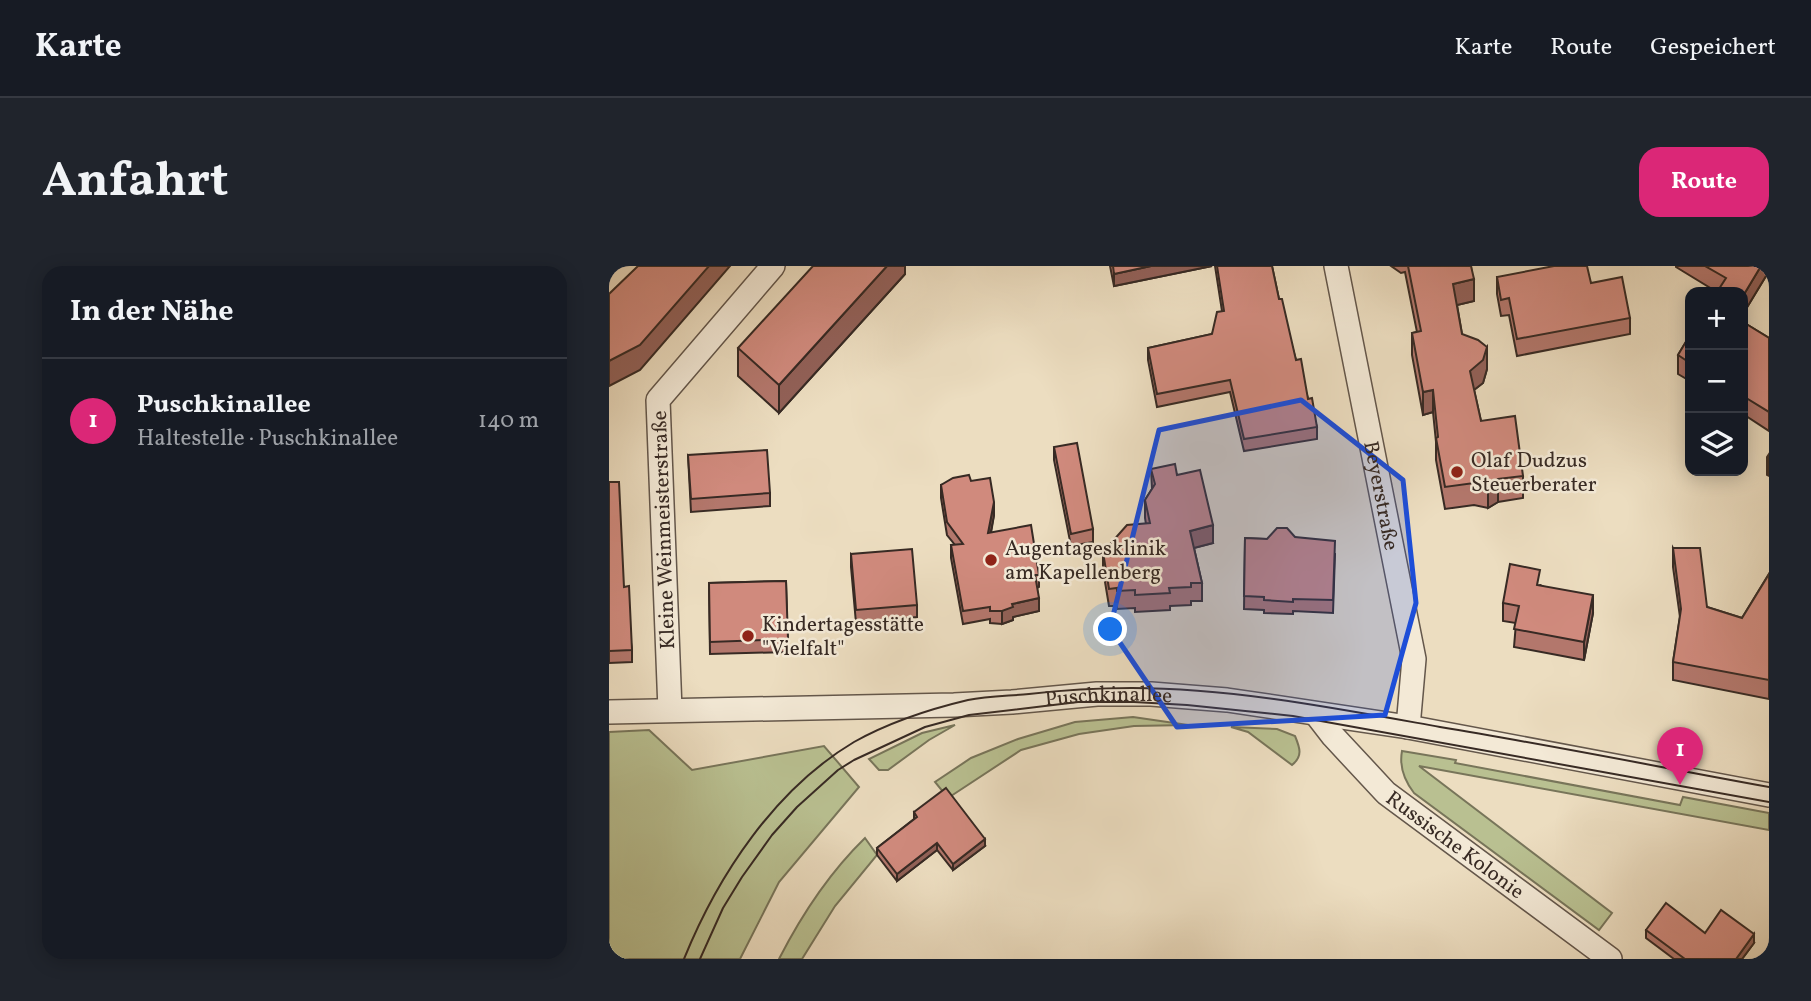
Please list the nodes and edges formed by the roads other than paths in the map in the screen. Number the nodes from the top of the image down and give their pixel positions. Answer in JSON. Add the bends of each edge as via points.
{"nodes":[{"id":1,"x":773,"y":266,"type":"edge"},
{"id":2,"x":1336,"y":266,"type":"edge"},
{"id":3,"x":670,"y":710,"type":"junction"},
{"id":4,"x":609,"y":712,"type":"edge"},
{"id":5,"x":1316,"y":713,"type":"junction"},
{"id":6,"x":1409,"y":727,"type":"junction"},
{"id":7,"x":1769,"y":795,"type":"edge"},
{"id":8,"x":1610,"y":959,"type":"edge"}],
"edges":[{"from":1,"to":3,"type":"street","name":"Kleine Weinmeisterstraße","via":[[658,400]]},
{"from":2,"to":6,"type":"street","name":"Beyerstraße","via":[[1413,659]]},
{"from":3,"to":4,"type":"street","name":"Puschkinallee"},
{"from":3,"to":5,"type":"street","name":"Puschkinallee","via":[[954,705],[1151,694]]},
{"from":5,"to":6,"type":"street","name":"Puschkinallee"},
{"from":5,"to":8,"type":"street","name":"Russische Kolonie","via":[[1386,793]]},
{"from":6,"to":7,"type":"street","name":"Puschkinallee"}]}
